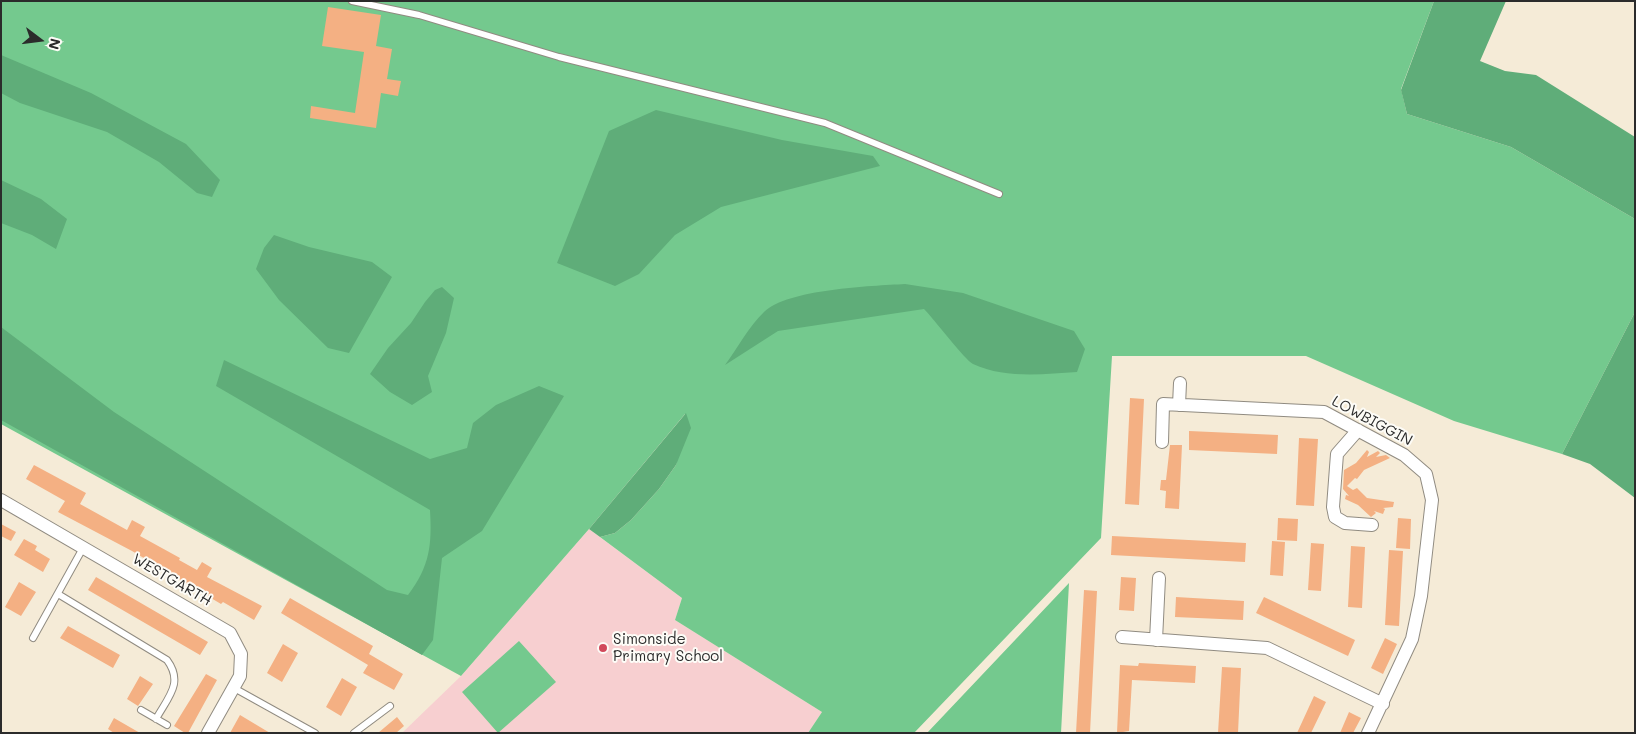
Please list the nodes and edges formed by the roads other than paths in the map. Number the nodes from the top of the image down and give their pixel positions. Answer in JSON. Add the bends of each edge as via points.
{"nodes":[{"id":1,"x":352,"y":1,"type":"edge"},
{"id":2,"x":999,"y":194,"type":"dead end"},
{"id":3,"x":1180,"y":383,"type":"dead end"},
{"id":4,"x":1179,"y":405,"type":"junction"},
{"id":5,"x":1358,"y":430,"type":"junction"},
{"id":6,"x":1162,"y":442,"type":"dead end"},
{"id":7,"x":1,"y":500,"type":"edge"},
{"id":8,"x":1372,"y":525,"type":"dead end"},
{"id":9,"x":83,"y":548,"type":"junction"},
{"id":10,"x":1159,"y":578,"type":"dead end"},
{"id":11,"x":58,"y":594,"type":"junction"},
{"id":12,"x":1122,"y":637,"type":"dead end"},
{"id":13,"x":34,"y":638,"type":"dead end"},
{"id":14,"x":1156,"y":640,"type":"junction"},
{"id":15,"x":234,"y":688,"type":"junction"},
{"id":16,"x":1383,"y":704,"type":"junction"},
{"id":17,"x":390,"y":706,"type":"dead end"},
{"id":18,"x":142,"y":710,"type":"dead end"},
{"id":19,"x":156,"y":719,"type":"junction"},
{"id":20,"x":167,"y":725,"type":"dead end"},
{"id":21,"x":208,"y":733,"type":"edge"},
{"id":22,"x":315,"y":733,"type":"edge"},
{"id":23,"x":354,"y":733,"type":"edge"},
{"id":24,"x":1368,"y":733,"type":"edge"}],
"edges":[{"from":1,"to":2,"type":"lane","via":[[419,15],[559,57],[825,123]]},
{"from":3,"to":4,"type":"street"},
{"from":4,"to":5,"type":"street","name":"LOWBIGGIN","via":[[1324,412]]},
{"from":4,"to":6,"type":"street","name":"LOWBIGGIN","via":[[1163,404]]},
{"from":5,"to":8,"type":"street","via":[[1337,454],[1335,517],[1345,523]]},
{"from":5,"to":16,"type":"street","name":"LOWBIGGIN","via":[[1404,455],[1426,474],[1432,500],[1421,596],[1412,639]]},
{"from":7,"to":9,"type":"street","name":"WESTGARTH"},
{"from":9,"to":11,"type":"lane"},
{"from":9,"to":15,"type":"street","name":"WESTGARTH","via":[[230,633],[241,654],[240,676]]},
{"from":10,"to":14,"type":"street"},
{"from":11,"to":13,"type":"lane"},
{"from":11,"to":19,"type":"lane","via":[[167,660],[175,671],[175,684]]},
{"from":12,"to":14,"type":"street"},
{"from":14,"to":16,"type":"street","via":[[1267,648]]},
{"from":15,"to":21,"type":"street","name":"WESTGARTH"},
{"from":15,"to":22,"type":"lane"},
{"from":16,"to":24,"type":"street","name":"LOWBIGGIN"},
{"from":17,"to":23,"type":"lane"},
{"from":18,"to":19,"type":"lane"},
{"from":19,"to":20,"type":"lane"}]}
